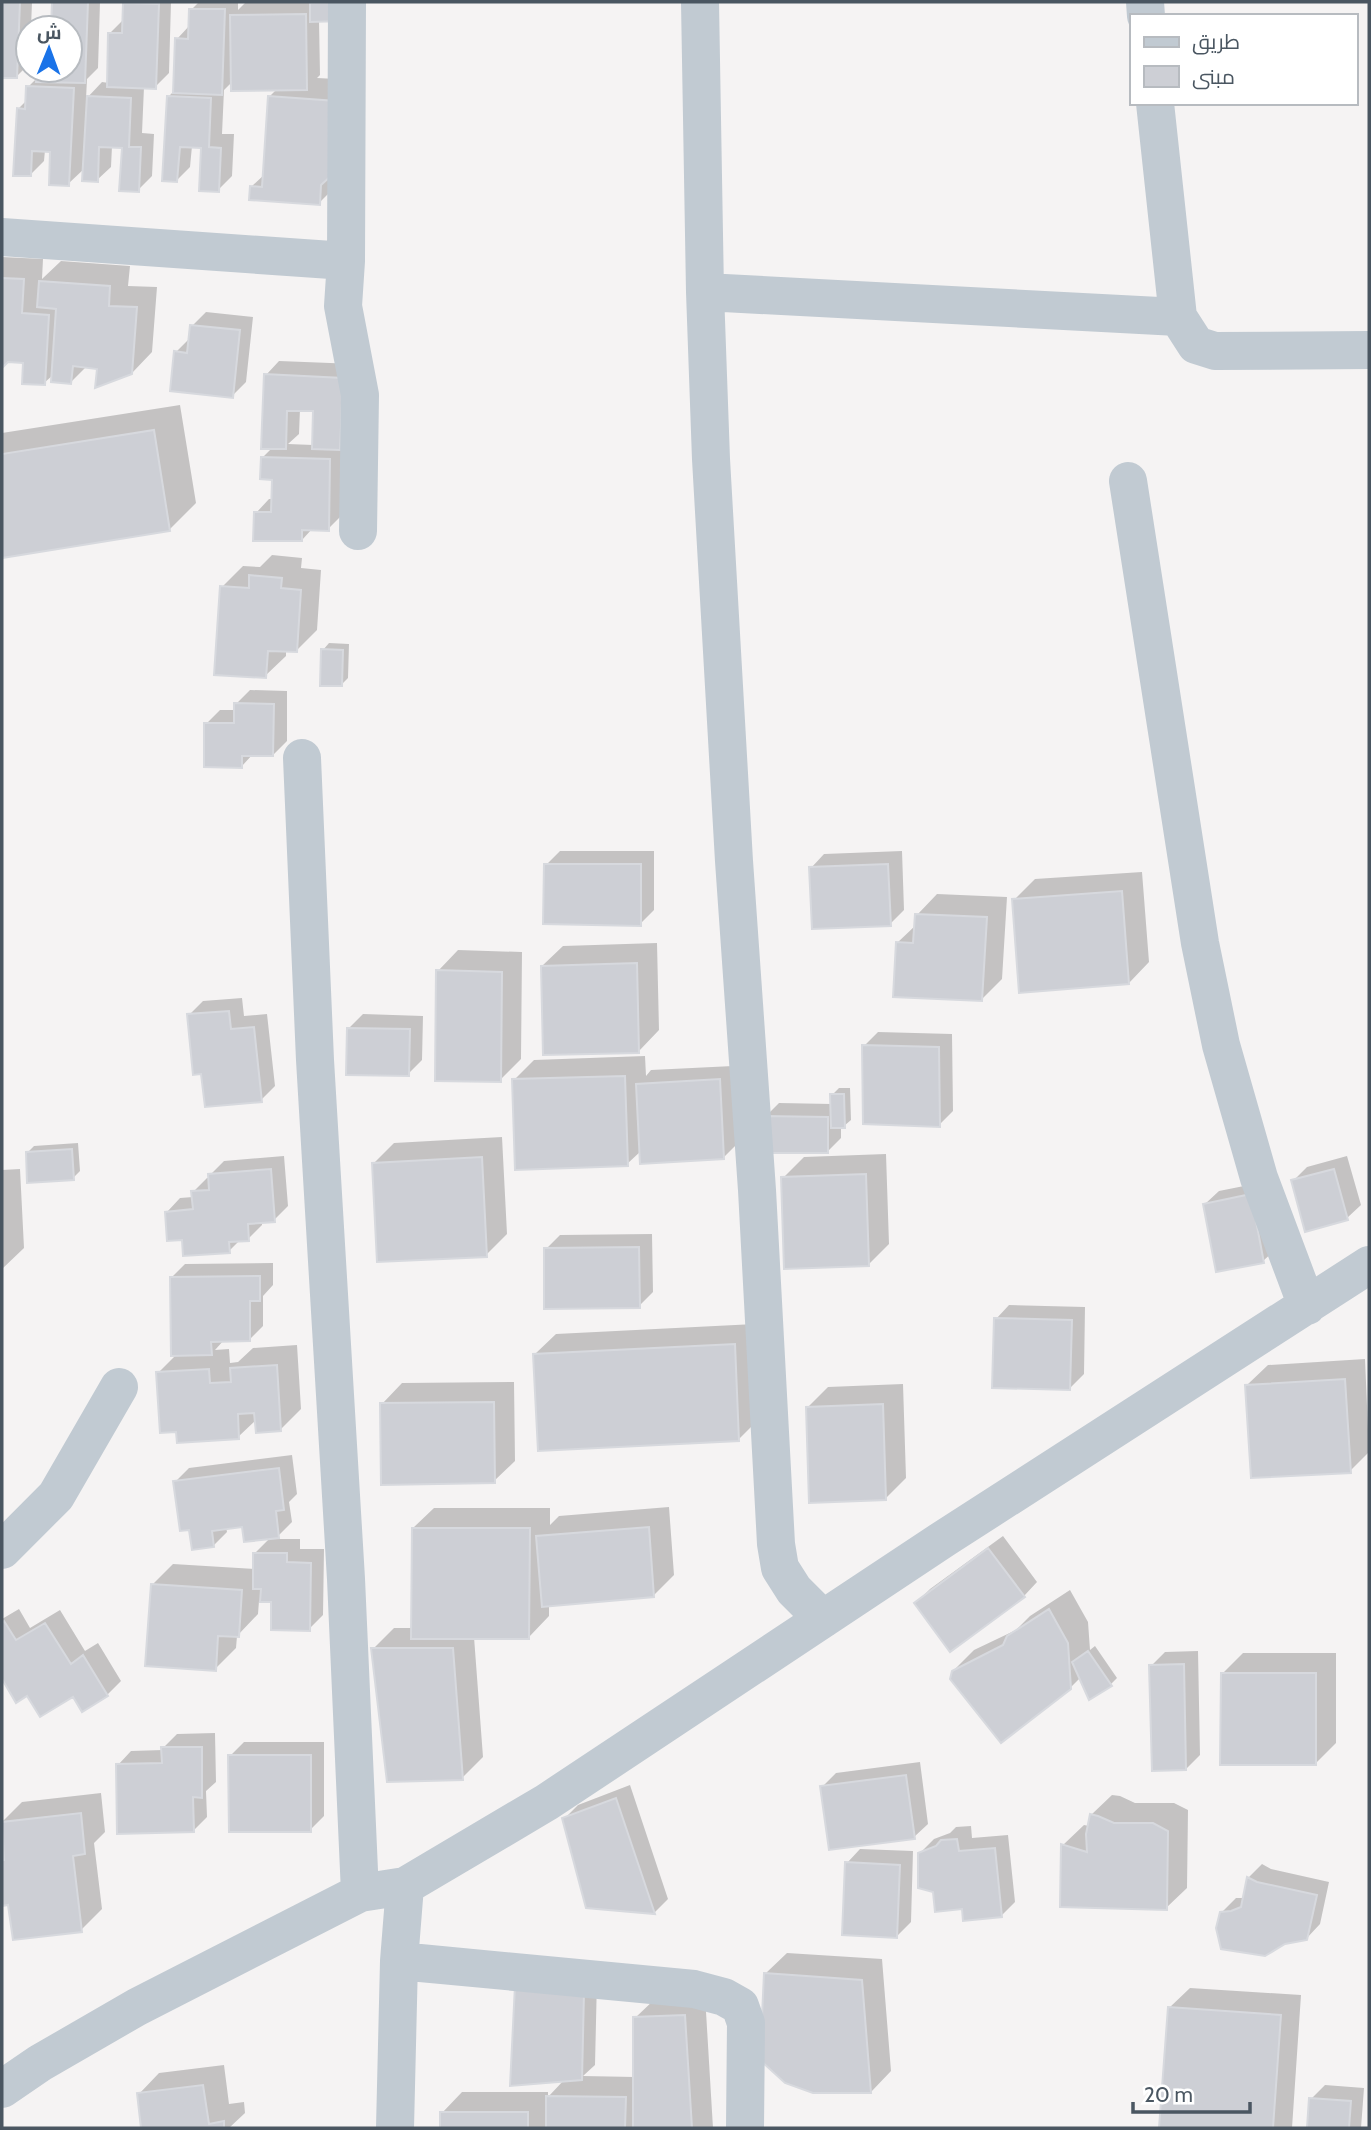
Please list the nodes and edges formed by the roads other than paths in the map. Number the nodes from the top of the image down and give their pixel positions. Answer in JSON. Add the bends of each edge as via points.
{"nodes":[{"id":1,"x":347,"y":2,"type":"edge"},
{"id":2,"x":699,"y":2,"type":"edge"},
{"id":3,"x":1155,"y":105,"type":"edge"},
{"id":4,"x":2,"y":237,"type":"edge"},
{"id":5,"x":346,"y":261,"type":"junction"},
{"id":6,"x":705,"y":292,"type":"junction"},
{"id":7,"x":1178,"y":317,"type":"junction"},
{"id":8,"x":1369,"y":350,"type":"edge"},
{"id":9,"x":1128,"y":481,"type":"dead end"},
{"id":10,"x":358,"y":531,"type":"dead end"},
{"id":11,"x":302,"y":758,"type":"dead end"},
{"id":12,"x":1369,"y":1265,"type":"edge"},
{"id":13,"x":1307,"y":1306,"type":"junction"},
{"id":14,"x":119,"y":1387,"type":"dead end"},
{"id":15,"x":2,"y":1550,"type":"edge"},
{"id":16,"x":823,"y":1619,"type":"junction"},
{"id":17,"x":405,"y":1886,"type":"junction"},
{"id":18,"x":360,"y":1893,"type":"junction"},
{"id":19,"x":399,"y":1961,"type":"junction"},
{"id":20,"x":2,"y":2089,"type":"edge"},
{"id":21,"x":395,"y":2128,"type":"edge"},
{"id":22,"x":745,"y":2128,"type":"edge"}],
"edges":[{"from":1,"to":5,"type":"street"},
{"from":2,"to":6,"type":"street"},
{"from":3,"to":7,"type":"street"},
{"from":4,"to":5,"type":"street"},
{"from":5,"to":10,"type":"street","via":[[344,306],[360,395]]},
{"from":6,"to":7,"type":"street"},
{"from":6,"to":16,"type":"street","via":[[726,733],[776,1544],[780,1568]]},
{"from":7,"to":8,"type":"street","via":[[1196,345],[1215,351]]},
{"from":9,"to":13,"type":"street","via":[[1200,943],[1219,1033],[1259,1178]]},
{"from":11,"to":18,"type":"street"},
{"from":12,"to":13,"type":"street"},
{"from":13,"to":16,"type":"street"},
{"from":14,"to":15,"type":"street","via":[[56,1496]]},
{"from":16,"to":17,"type":"street","via":[[547,1802]]},
{"from":17,"to":18,"type":"street"},
{"from":17,"to":19,"type":"street"},
{"from":18,"to":20,"type":"street","via":[[137,2007]]},
{"from":19,"to":21,"type":"street"},
{"from":19,"to":22,"type":"street","via":[[694,1990],[724,1997],[740,2006],[746,2023]]}]}
